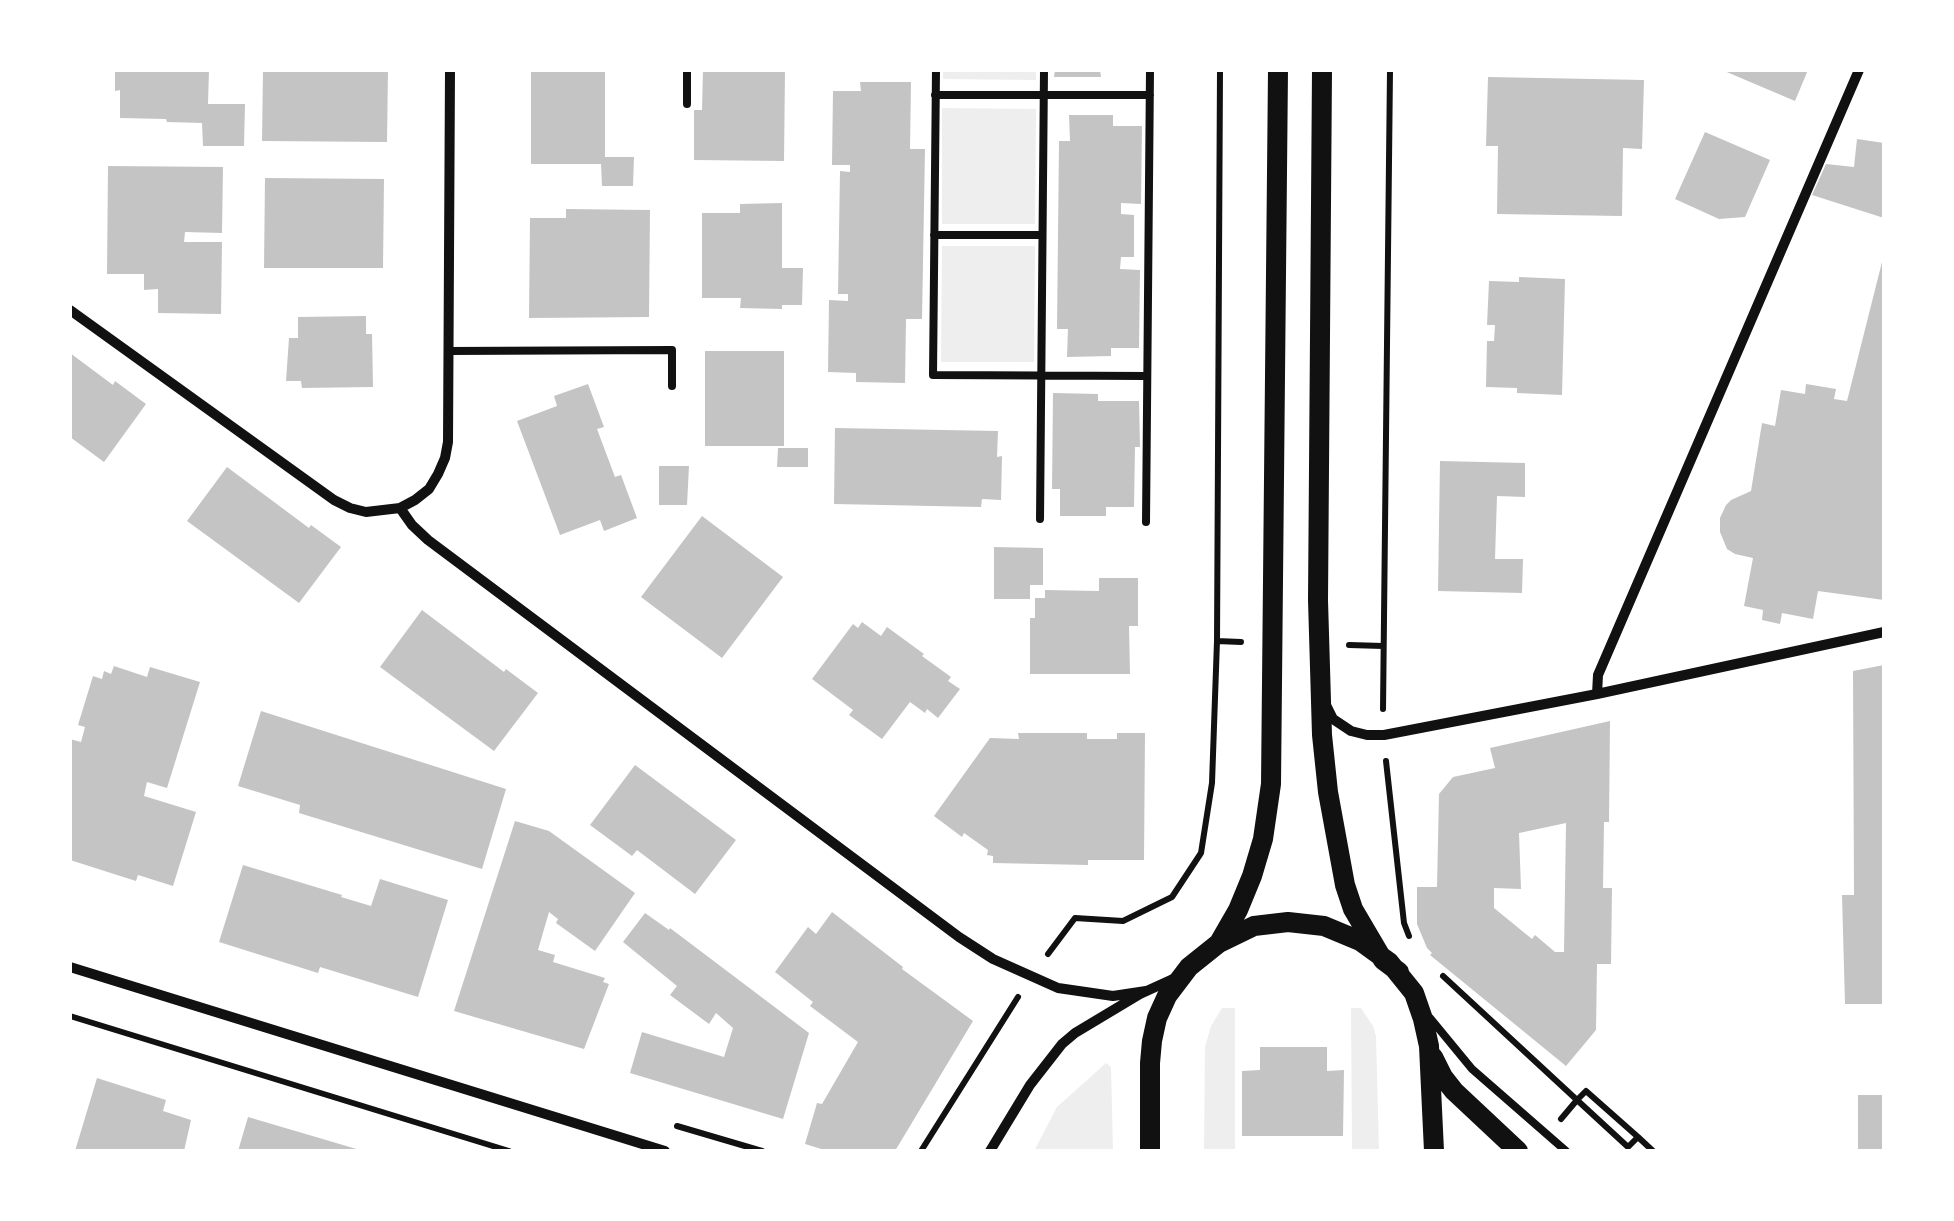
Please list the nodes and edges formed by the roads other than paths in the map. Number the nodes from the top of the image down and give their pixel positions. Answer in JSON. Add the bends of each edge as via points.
{"nodes":[{"id":1,"x":450,"y":70,"type":"edge"},
{"id":2,"x":687,"y":70,"type":"edge"},
{"id":3,"x":936,"y":70,"type":"edge"},
{"id":4,"x":1044,"y":70,"type":"edge"},
{"id":5,"x":1150,"y":70,"type":"edge"},
{"id":6,"x":1278,"y":70,"type":"edge"},
{"id":7,"x":1322,"y":70,"type":"edge"},
{"id":8,"x":1859,"y":70,"type":"edge"},
{"id":9,"x":935,"y":94,"type":"junction"},
{"id":10,"x":1044,"y":95,"type":"junction"},
{"id":11,"x":1150,"y":95,"type":"junction"},
{"id":12,"x":687,"y":104,"type":"dead end"},
{"id":13,"x":934,"y":235,"type":"junction"},
{"id":14,"x":1042,"y":236,"type":"junction"},
{"id":15,"x":70,"y":310,"type":"edge"},
{"id":16,"x":448,"y":351,"type":"junction"},
{"id":17,"x":1041,"y":376,"type":"junction"},
{"id":18,"x":1147,"y":376,"type":"junction"},
{"id":19,"x":672,"y":386,"type":"dead end"},
{"id":20,"x":400,"y":508,"type":"junction"},
{"id":21,"x":1040,"y":519,"type":"dead end"},
{"id":22,"x":1146,"y":522,"type":"dead end"},
{"id":23,"x":1884,"y":632,"type":"edge"},
{"id":24,"x":1319,"y":672,"type":"junction"},
{"id":25,"x":1597,"y":694,"type":"junction"},
{"id":26,"x":1218,"y":943,"type":"junction"},
{"id":27,"x":1190,"y":966,"type":"junction"},
{"id":28,"x":1391,"y":966,"type":"junction"},
{"id":29,"x":70,"y":967,"type":"edge"},
{"id":30,"x":1146,"y":991,"type":"junction"},
{"id":31,"x":1414,"y":993,"type":"junction"},
{"id":32,"x":1429,"y":1046,"type":"junction"},
{"id":33,"x":664,"y":1151,"type":"edge"},
{"id":34,"x":990,"y":1151,"type":"edge"},
{"id":35,"x":1150,"y":1151,"type":"edge"},
{"id":36,"x":1434,"y":1151,"type":"edge"},
{"id":37,"x":1518,"y":1151,"type":"edge"},
{"id":38,"x":1566,"y":1151,"type":"edge"}],
"edges":[{"from":1,"to":16,"type":"street"},
{"from":2,"to":12,"type":"lane"},
{"from":3,"to":9,"type":"lane"},
{"from":4,"to":10,"type":"lane"},
{"from":5,"to":11,"type":"lane"},
{"from":6,"to":26,"type":"main road","via":[[1271,784],[1252,876]]},
{"from":7,"to":24,"type":"main road"},
{"from":8,"to":25,"type":"street","via":[[1598,675]]},
{"from":9,"to":10,"type":"lane"},
{"from":9,"to":13,"type":"lane"},
{"from":10,"to":11,"type":"lane"},
{"from":10,"to":14,"type":"lane"},
{"from":11,"to":18,"type":"lane"},
{"from":13,"to":14,"type":"lane"},
{"from":13,"to":17,"type":"lane","via":[[933,376]]},
{"from":14,"to":17,"type":"lane"},
{"from":15,"to":20,"type":"street","via":[[334,500],[366,512]]},
{"from":16,"to":19,"type":"lane","via":[[672,350]]},
{"from":16,"to":20,"type":"street","via":[[445,458],[428,488]]},
{"from":17,"to":18,"type":"lane"},
{"from":17,"to":21,"type":"lane"},
{"from":18,"to":22,"type":"lane"},
{"from":20,"to":30,"type":"street","via":[[428,540],[993,958],[1058,988],[1113,996]]},
{"from":23,"to":25,"type":"street"},
{"from":24,"to":25,"type":"street","via":[[1334,719],[1367,736]]},
{"from":24,"to":28,"type":"main road","via":[[1336,842],[1353,909]]},
{"from":26,"to":27,"type":"main road"},
{"from":26,"to":28,"type":"main road","via":[[1254,926],[1300,922],[1348,935]]},
{"from":27,"to":30,"type":"street"},
{"from":27,"to":35,"type":"main road","via":[[1167,996],[1152,1041]]},
{"from":28,"to":31,"type":"main road"},
{"from":29,"to":33,"type":"street"},
{"from":30,"to":34,"type":"street","via":[[1062,1044]]},
{"from":31,"to":32,"type":"main road"},
{"from":31,"to":38,"type":"lane","via":[[1456,1052]]},
{"from":32,"to":36,"type":"main road"},
{"from":32,"to":37,"type":"main road","via":[[1454,1091]]}]}
